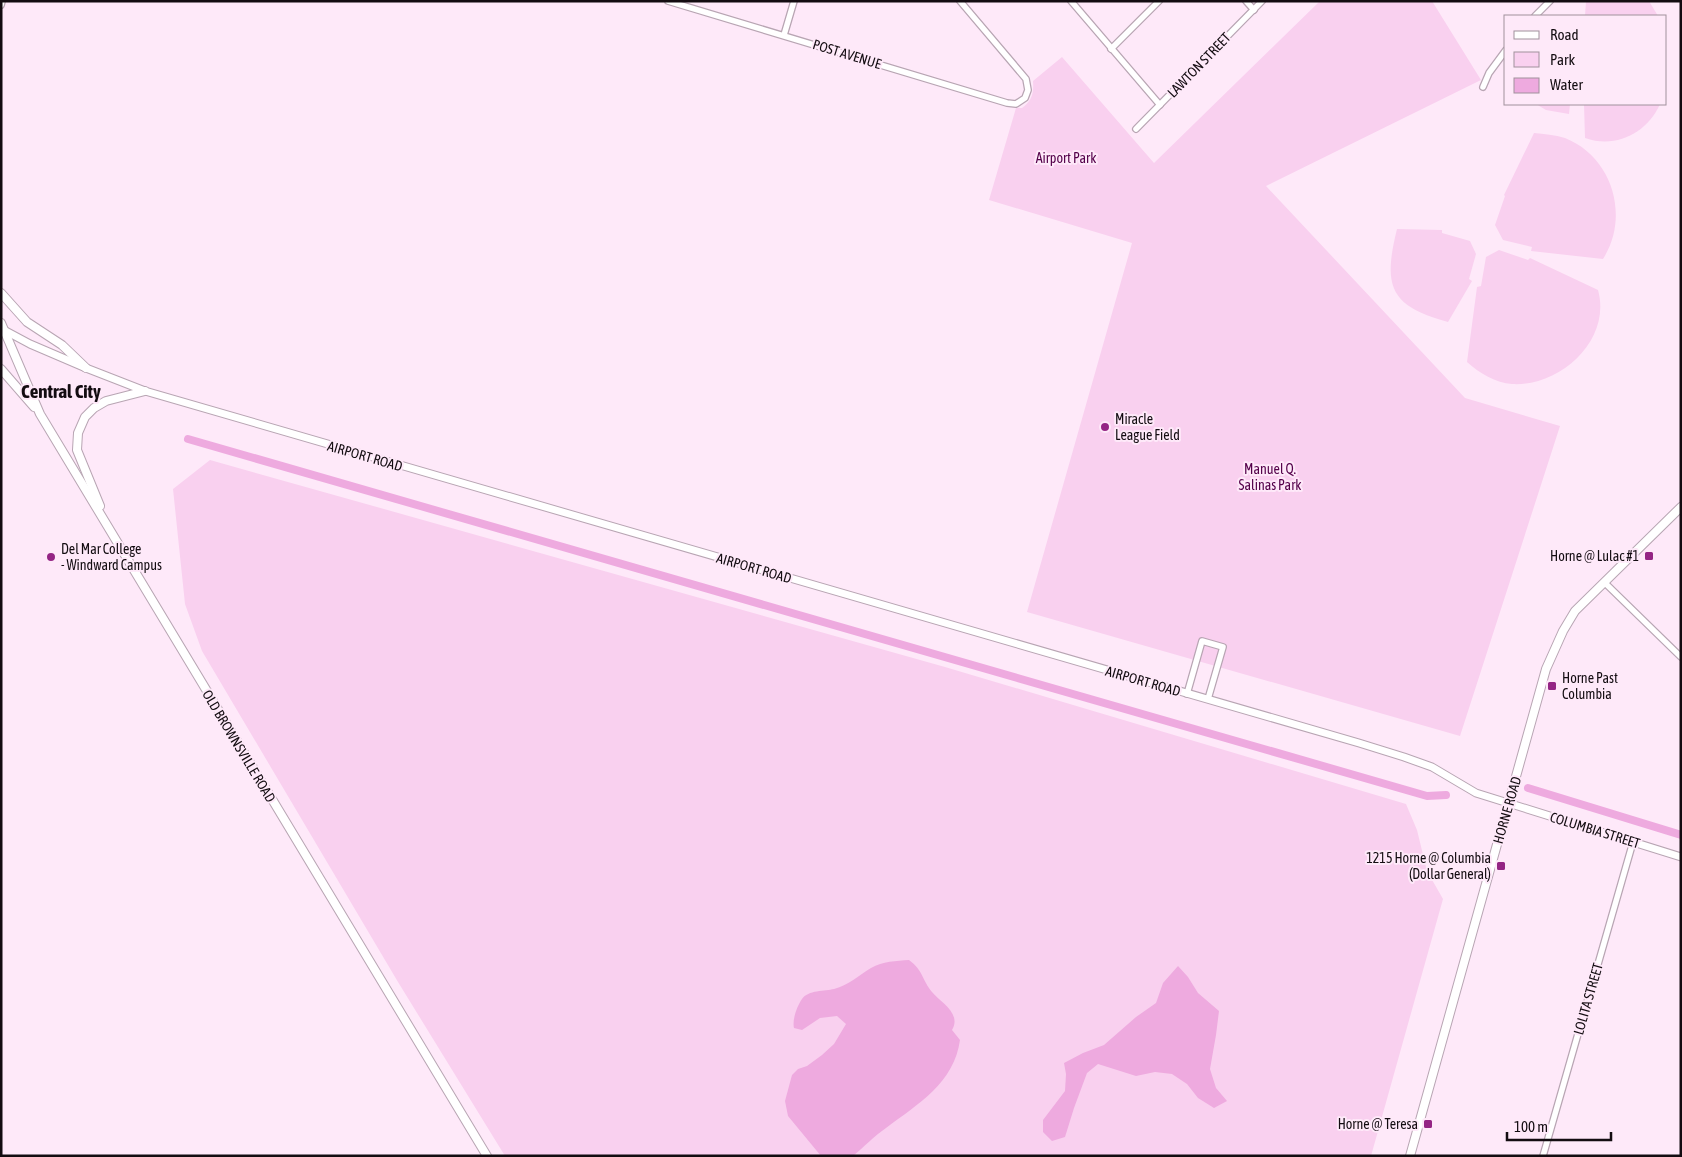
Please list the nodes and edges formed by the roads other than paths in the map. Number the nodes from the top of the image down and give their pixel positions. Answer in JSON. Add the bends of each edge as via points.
{"nodes":[{"id":1,"x":2,"y":1,"type":"edge"},
{"id":2,"x":668,"y":1,"type":"edge"},
{"id":3,"x":695,"y":1,"type":"edge"},
{"id":4,"x":794,"y":1,"type":"edge"},
{"id":5,"x":960,"y":1,"type":"edge"},
{"id":6,"x":1071,"y":1,"type":"edge"},
{"id":7,"x":1159,"y":1,"type":"edge"},
{"id":8,"x":1246,"y":1,"type":"edge"},
{"id":9,"x":1262,"y":1,"type":"edge"},
{"id":10,"x":1550,"y":1,"type":"edge"},
{"id":11,"x":1,"y":6,"type":"edge"},
{"id":12,"x":692,"y":9,"type":"junction"},
{"id":13,"x":1254,"y":10,"type":"junction"},
{"id":14,"x":1536,"y":15,"type":"edge"},
{"id":15,"x":784,"y":35,"type":"junction"},
{"id":16,"x":1111,"y":49,"type":"junction"},
{"id":17,"x":1504,"y":53,"type":"edge"},
{"id":18,"x":1483,"y":87,"type":"dead end"},
{"id":19,"x":1160,"y":106,"type":"junction"},
{"id":20,"x":1136,"y":129,"type":"dead end"},
{"id":21,"x":1,"y":293,"type":"edge"},
{"id":22,"x":2,"y":327,"type":"edge"},
{"id":23,"x":86,"y":368,"type":"junction"},
{"id":24,"x":1,"y":369,"type":"edge"},
{"id":25,"x":145,"y":391,"type":"junction"},
{"id":26,"x":40,"y":414,"type":"junction"},
{"id":27,"x":1681,"y":507,"type":"edge"},
{"id":28,"x":108,"y":526,"type":"junction"},
{"id":29,"x":1604,"y":582,"type":"junction"},
{"id":30,"x":1681,"y":657,"type":"edge"},
{"id":31,"x":1187,"y":694,"type":"junction"},
{"id":32,"x":1208,"y":700,"type":"junction"},
{"id":33,"x":1508,"y":804,"type":"junction"},
{"id":34,"x":1633,"y":842,"type":"junction"},
{"id":35,"x":1681,"y":857,"type":"edge"},
{"id":36,"x":487,"y":1156,"type":"edge"},
{"id":37,"x":1410,"y":1156,"type":"edge"},
{"id":38,"x":1543,"y":1156,"type":"edge"}],
"edges":[{"from":1,"to":11,"type":"street"},
{"from":2,"to":12,"type":"street","name":"POST AVENUE"},
{"from":3,"to":12,"type":"street"},
{"from":4,"to":15,"type":"street"},
{"from":5,"to":15,"type":"street","name":"POST AVENUE","via":[[1026,79],[1028,90],[1025,98],[1016,104]]},
{"from":6,"to":16,"type":"street"},
{"from":7,"to":16,"type":"street"},
{"from":8,"to":13,"type":"street"},
{"from":9,"to":13,"type":"street","name":"LAWTON STREET"},
{"from":10,"to":14,"type":"street"},
{"from":12,"to":15,"type":"street","name":"POST AVENUE"},
{"from":13,"to":19,"type":"street","name":"LAWTON STREET"},
{"from":16,"to":19,"type":"street"},
{"from":17,"to":18,"type":"street"},
{"from":19,"to":20,"type":"street","name":"LAWTON STREET"},
{"from":21,"to":23,"type":"main road","via":[[27,322],[62,345]]},
{"from":22,"to":23,"type":"street","name":"AIRPORT ROAD","via":[[30,344]]},
{"from":22,"to":26,"type":"main road","name":"OLD BROWNSVILLE ROAD"},
{"from":23,"to":25,"type":"street","name":"AIRPORT ROAD"},
{"from":24,"to":26,"type":"main road"},
{"from":25,"to":28,"type":"main road","via":[[106,401],[94,408],[78,433],[77,450]]},
{"from":25,"to":31,"type":"street","name":"AIRPORT ROAD"},
{"from":26,"to":28,"type":"main road","name":"OLD BROWNSVILLE ROAD"},
{"from":27,"to":29,"type":"main road","name":"HORNE ROAD"},
{"from":28,"to":36,"type":"main road","name":"OLD BROWNSVILLE ROAD"},
{"from":29,"to":30,"type":"street"},
{"from":29,"to":33,"type":"main road","name":"HORNE ROAD","via":[[1575,611],[1554,648]]},
{"from":31,"to":32,"type":"street","name":"AIRPORT ROAD"},
{"from":31,"to":32,"type":"street","via":[[1202,641],[1222,647]]},
{"from":32,"to":33,"type":"street","name":"AIRPORT ROAD","via":[[1404,757],[1432,767],[1476,793]]},
{"from":33,"to":34,"type":"street","name":"COLUMBIA STREET"},
{"from":33,"to":37,"type":"main road","name":"HORNE ROAD"},
{"from":34,"to":35,"type":"street","name":"COLUMBIA STREET"},
{"from":34,"to":38,"type":"street","name":"LOLITA STREET"}]}
